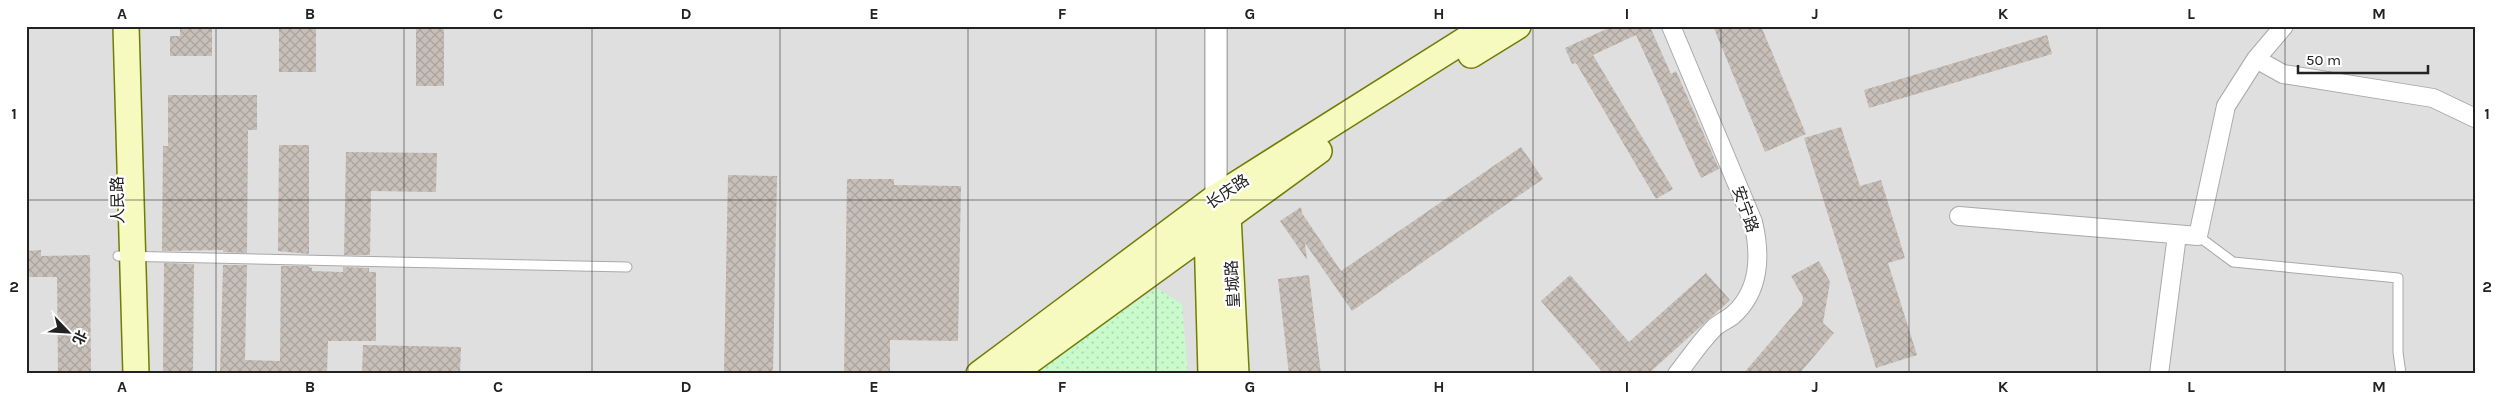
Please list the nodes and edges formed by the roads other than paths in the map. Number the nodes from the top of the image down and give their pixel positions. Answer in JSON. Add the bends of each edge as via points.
{"nodes":[{"id":1,"x":114,"y":26,"type":"edge"},
{"id":2,"x":126,"y":26,"type":"edge"},
{"id":3,"x":1216,"y":26,"type":"edge"},
{"id":4,"x":1487,"y":26,"type":"edge"},
{"id":5,"x":1518,"y":26,"type":"edge"},
{"id":6,"x":1671,"y":26,"type":"edge"},
{"id":7,"x":2284,"y":26,"type":"edge"},
{"id":8,"x":2256,"y":59,"type":"junction"},
{"id":9,"x":2475,"y":118,"type":"edge"},
{"id":10,"x":1222,"y":206,"type":"junction"},
{"id":11,"x":1958,"y":216,"type":"dead end"},
{"id":12,"x":1207,"y":230,"type":"junction"},
{"id":13,"x":2177,"y":235,"type":"junction"},
{"id":14,"x":2198,"y":236,"type":"junction"},
{"id":15,"x":125,"y":256,"type":"junction"},
{"id":16,"x":627,"y":266,"type":"dead end"},
{"id":17,"x":120,"y":374,"type":"edge"},
{"id":18,"x":136,"y":374,"type":"edge"},
{"id":19,"x":979,"y":374,"type":"edge"},
{"id":20,"x":1012,"y":374,"type":"edge"},
{"id":21,"x":1210,"y":374,"type":"edge"},
{"id":22,"x":1236,"y":374,"type":"edge"},
{"id":23,"x":1677,"y":374,"type":"edge"},
{"id":24,"x":2159,"y":374,"type":"edge"},
{"id":25,"x":2401,"y":374,"type":"edge"}],
"edges":[{"from":1,"to":15,"type":"main road","name":"人民路"},
{"from":2,"to":15,"type":"main road"},
{"from":3,"to":10,"type":"street","name":"皇城路"},
{"from":4,"to":10,"type":"main road","name":"长庆路"},
{"from":5,"to":10,"type":"main road","via":[[1320,150]]},
{"from":6,"to":23,"type":"street","name":"安宁路","via":[[1753,222],[1759,246],[1758,271],[1749,294],[1734,314],[1714,328]]},
{"from":7,"to":8,"type":"street"},
{"from":8,"to":9,"type":"street","via":[[2283,74],[2433,98]]},
{"from":8,"to":14,"type":"street","via":[[2226,106]]},
{"from":10,"to":12,"type":"main road"},
{"from":10,"to":19,"type":"main road","name":"长庆路"},
{"from":10,"to":22,"type":"main road","name":"皇城路"},
{"from":11,"to":13,"type":"street"},
{"from":12,"to":20,"type":"main road"},
{"from":12,"to":21,"type":"main road","name":"皇城路"},
{"from":13,"to":14,"type":"street"},
{"from":13,"to":24,"type":"street"},
{"from":14,"to":25,"type":"lane","via":[[2234,262],[2398,278]]},
{"from":15,"to":16,"type":"lane"},
{"from":15,"to":17,"type":"main road","name":"人民路"},
{"from":15,"to":18,"type":"main road"}]}
